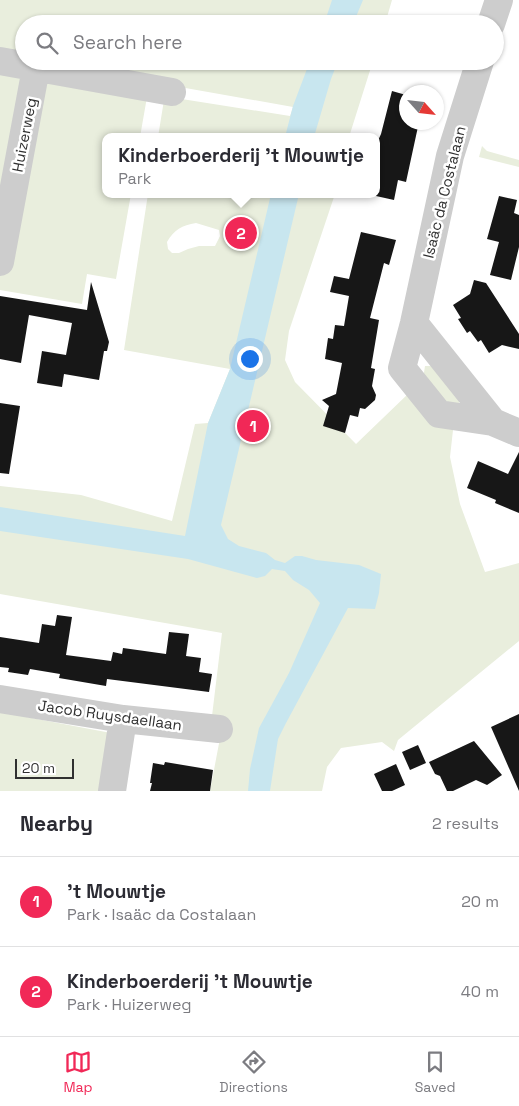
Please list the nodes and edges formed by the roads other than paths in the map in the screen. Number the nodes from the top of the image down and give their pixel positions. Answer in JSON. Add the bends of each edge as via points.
{"nodes":[{"id":1,"x":499,"y":0,"type":"edge"},
{"id":2,"x":494,"y":15,"type":"edge"},
{"id":3,"x":0,"y":61,"type":"edge"},
{"id":4,"x":15,"y":64,"type":"edge"},
{"id":5,"x":36,"y":70,"type":"edge"},
{"id":6,"x":47,"y":70,"type":"edge"},
{"id":7,"x":477,"y":70,"type":"edge"},
{"id":8,"x":172,"y":92,"type":"dead end"},
{"id":9,"x":0,"y":262,"type":"edge"},
{"id":10,"x":414,"y":323,"type":"junction"},
{"id":11,"x":493,"y":422,"type":"junction"},
{"id":12,"x":519,"y":432,"type":"edge"},
{"id":13,"x":0,"y":699,"type":"edge"},
{"id":14,"x":123,"y":719,"type":"junction"},
{"id":15,"x":219,"y":729,"type":"dead end"},
{"id":16,"x":112,"y":791,"type":"edge"}],
"edges":[{"from":1,"to":2,"type":"street"},
{"from":3,"to":4,"type":"street"},
{"from":5,"to":9,"type":"street","name":"Huizerweg"},
{"from":6,"to":8,"type":"street"},
{"from":7,"to":10,"type":"street","name":"Isaäc da Costalaan","via":[[450,156]]},
{"from":10,"to":11,"type":"street"},
{"from":10,"to":11,"type":"street","name":"Isaäc da Costalaan","via":[[402,368],[412,382],[439,414]]},
{"from":11,"to":12,"type":"street","name":"Isaäc da Costalaan"},
{"from":13,"to":14,"type":"street","name":"Jacob Ruysdaellaan"},
{"from":14,"to":15,"type":"street","name":"Jacob Ruysdaellaan"},
{"from":14,"to":16,"type":"street"}]}
